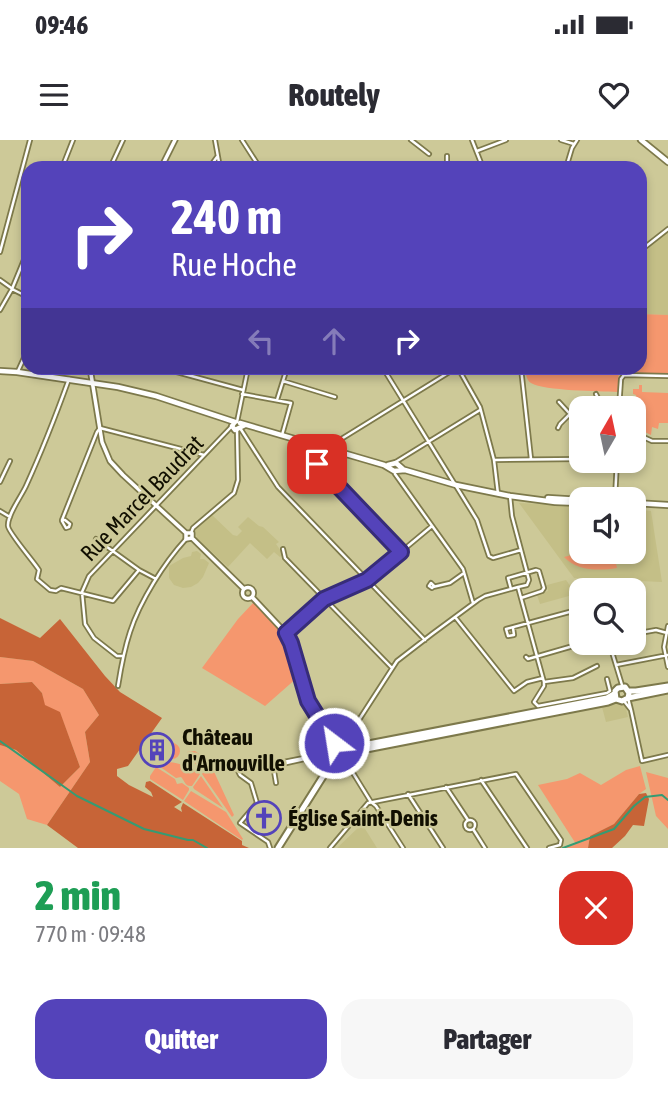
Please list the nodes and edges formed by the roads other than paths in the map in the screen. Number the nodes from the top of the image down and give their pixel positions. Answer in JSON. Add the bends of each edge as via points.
{"nodes":[{"id":1,"x":30,"y":140,"type":"edge"},
{"id":2,"x":74,"y":140,"type":"edge"},
{"id":3,"x":123,"y":140,"type":"edge"},
{"id":4,"x":175,"y":140,"type":"edge"},
{"id":5,"x":215,"y":140,"type":"edge"},
{"id":6,"x":242,"y":140,"type":"edge"},
{"id":7,"x":411,"y":140,"type":"edge"},
{"id":8,"x":472,"y":140,"type":"edge"},
{"id":9,"x":506,"y":140,"type":"edge"},
{"id":10,"x":561,"y":140,"type":"edge"},
{"id":11,"x":577,"y":140,"type":"edge"},
{"id":12,"x":641,"y":140,"type":"edge"},
{"id":13,"x":574,"y":144,"type":"junction"},
{"id":14,"x":477,"y":151,"type":"junction"},
{"id":15,"x":429,"y":154,"type":"dead end"},
{"id":16,"x":447,"y":156,"type":"dead end"},
{"id":17,"x":218,"y":157,"type":"junction"},
{"id":18,"x":24,"y":161,"type":"edge"},
{"id":19,"x":65,"y":161,"type":"edge"},
{"id":20,"x":113,"y":161,"type":"edge"},
{"id":21,"x":164,"y":161,"type":"edge"},
{"id":22,"x":213,"y":161,"type":"edge"},
{"id":23,"x":219,"y":161,"type":"edge"},
{"id":24,"x":256,"y":161,"type":"edge"},
{"id":25,"x":447,"y":161,"type":"edge"},
{"id":26,"x":481,"y":161,"type":"edge"},
{"id":27,"x":567,"y":161,"type":"edge"},
{"id":28,"x":668,"y":162,"type":"edge"},
{"id":29,"x":21,"y":174,"type":"edge"},
{"id":30,"x":668,"y":229,"type":"edge"},
{"id":31,"x":647,"y":246,"type":"edge"},
{"id":32,"x":0,"y":252,"type":"edge"},
{"id":33,"x":21,"y":267,"type":"edge"},
{"id":34,"x":0,"y":280,"type":"edge"},
{"id":35,"x":12,"y":289,"type":"junction"},
{"id":36,"x":21,"y":294,"type":"edge"},
{"id":37,"x":0,"y":310,"type":"edge"},
{"id":38,"x":21,"y":365,"type":"edge"},
{"id":39,"x":18,"y":372,"type":"junction"},
{"id":40,"x":21,"y":372,"type":"edge"},
{"id":41,"x":0,"y":373,"type":"edge"},
{"id":42,"x":40,"y":375,"type":"edge"},
{"id":43,"x":91,"y":375,"type":"edge"},
{"id":44,"x":186,"y":375,"type":"edge"},
{"id":45,"x":247,"y":375,"type":"edge"},
{"id":46,"x":285,"y":375,"type":"edge"},
{"id":47,"x":389,"y":375,"type":"edge"},
{"id":48,"x":445,"y":375,"type":"edge"},
{"id":49,"x":461,"y":375,"type":"edge"},
{"id":50,"x":522,"y":375,"type":"edge"},
{"id":51,"x":668,"y":376,"type":"edge"},
{"id":52,"x":69,"y":379,"type":"junction"},
{"id":53,"x":283,"y":381,"type":"junction"},
{"id":54,"x":93,"y":383,"type":"junction"},
{"id":55,"x":243,"y":392,"type":"junction"},
{"id":56,"x":620,"y":396,"type":"edge"},
{"id":57,"x":335,"y":397,"type":"dead end"},
{"id":58,"x":277,"y":400,"type":"junction"},
{"id":59,"x":403,"y":400,"type":"junction"},
{"id":60,"x":559,"y":402,"type":"dead end"},
{"id":61,"x":480,"y":410,"type":"junction"},
{"id":62,"x":569,"y":413,"type":"edge"},
{"id":63,"x":569,"y":415,"type":"edge"},
{"id":64,"x":238,"y":426,"type":"junction"},
{"id":65,"x":100,"y":428,"type":"junction"},
{"id":66,"x":558,"y":428,"type":"dead end"},
{"id":67,"x":282,"y":435,"type":"junction"},
{"id":68,"x":646,"y":438,"type":"edge"},
{"id":69,"x":301,"y":441,"type":"junction"},
{"id":70,"x":429,"y":441,"type":"junction"},
{"id":71,"x":668,"y":441,"type":"edge"},
{"id":72,"x":330,"y":450,"type":"junction"},
{"id":73,"x":204,"y":455,"type":"junction"},
{"id":74,"x":569,"y":459,"type":"edge"},
{"id":75,"x":494,"y":460,"type":"junction"},
{"id":76,"x":531,"y":460,"type":"junction"},
{"id":77,"x":10,"y":461,"type":"dead end"},
{"id":78,"x":395,"y":466,"type":"junction"},
{"id":79,"x":0,"y":469,"type":"edge"},
{"id":80,"x":5,"y":472,"type":"junction"},
{"id":81,"x":0,"y":482,"type":"edge"},
{"id":82,"x":456,"y":485,"type":"junction"},
{"id":83,"x":498,"y":494,"type":"junction"},
{"id":84,"x":510,"y":496,"type":"junction"},
{"id":85,"x":569,"y":500,"type":"edge"},
{"id":86,"x":646,"y":504,"type":"edge"},
{"id":87,"x":156,"y":505,"type":"junction"},
{"id":88,"x":668,"y":505,"type":"edge"},
{"id":89,"x":0,"y":511,"type":"edge"},
{"id":90,"x":10,"y":517,"type":"junction"},
{"id":91,"x":62,"y":520,"type":"dead end"},
{"id":92,"x":432,"y":526,"type":"junction"},
{"id":93,"x":188,"y":533,"type":"junction"},
{"id":94,"x":96,"y":538,"type":"dead end"},
{"id":95,"x":189,"y":539,"type":"junction"},
{"id":96,"x":283,"y":549,"type":"dead end"},
{"id":97,"x":114,"y":550,"type":"junction"},
{"id":98,"x":521,"y":550,"type":"junction"},
{"id":99,"x":401,"y":552,"type":"junction"},
{"id":100,"x":139,"y":569,"type":"junction"},
{"id":101,"x":465,"y":573,"type":"junction"},
{"id":102,"x":527,"y":573,"type":"junction"},
{"id":103,"x":156,"y":579,"type":"junction"},
{"id":104,"x":367,"y":580,"type":"junction"},
{"id":105,"x":433,"y":587,"type":"dead end"},
{"id":106,"x":518,"y":587,"type":"junction"},
{"id":107,"x":244,"y":589,"type":"junction"},
{"id":108,"x":511,"y":589,"type":"junction"},
{"id":109,"x":82,"y":592,"type":"junction"},
{"id":110,"x":252,"y":597,"type":"junction"},
{"id":111,"x":521,"y":598,"type":"junction"},
{"id":112,"x":324,"y":599,"type":"junction"},
{"id":113,"x":473,"y":603,"type":"junction"},
{"id":114,"x":569,"y":612,"type":"edge"},
{"id":115,"x":455,"y":617,"type":"junction"},
{"id":116,"x":528,"y":624,"type":"junction"},
{"id":117,"x":668,"y":626,"type":"edge"},
{"id":118,"x":513,"y":628,"type":"dead end"},
{"id":119,"x":646,"y":632,"type":"edge"},
{"id":120,"x":286,"y":633,"type":"junction"},
{"id":121,"x":667,"y":633,"type":"edge"},
{"id":122,"x":425,"y":640,"type":"junction"},
{"id":123,"x":569,"y":647,"type":"edge"},
{"id":124,"x":613,"y":655,"type":"edge"},
{"id":125,"x":667,"y":655,"type":"edge"},
{"id":126,"x":122,"y":656,"type":"junction"},
{"id":127,"x":526,"y":657,"type":"dead end"},
{"id":128,"x":537,"y":657,"type":"junction"},
{"id":129,"x":616,"y":665,"type":"junction"},
{"id":130,"x":597,"y":666,"type":"dead end"},
{"id":131,"x":668,"y":667,"type":"edge"},
{"id":132,"x":392,"y":668,"type":"junction"},
{"id":133,"x":607,"y":679,"type":"dead end"},
{"id":134,"x":544,"y":680,"type":"junction"},
{"id":135,"x":118,"y":685,"type":"dead end"},
{"id":136,"x":668,"y":688,"type":"edge"},
{"id":137,"x":626,"y":695,"type":"junction"},
{"id":138,"x":615,"y":696,"type":"junction"},
{"id":139,"x":334,"y":743,"type":"junction"},
{"id":140,"x":347,"y":751,"type":"junction"},
{"id":141,"x":327,"y":753,"type":"junction"},
{"id":142,"x":668,"y":755,"type":"edge"},
{"id":143,"x":334,"y":759,"type":"junction"},
{"id":144,"x":273,"y":764,"type":"junction"},
{"id":145,"x":481,"y":780,"type":"junction"},
{"id":146,"x":276,"y":783,"type":"dead end"},
{"id":147,"x":446,"y":787,"type":"junction"},
{"id":148,"x":408,"y":794,"type":"junction"},
{"id":149,"x":371,"y":802,"type":"junction"},
{"id":150,"x":468,"y":820,"type":"junction"},
{"id":151,"x":473,"y":829,"type":"junction"},
{"id":152,"x":270,"y":848,"type":"edge"},
{"id":153,"x":278,"y":848,"type":"edge"},
{"id":154,"x":330,"y":848,"type":"edge"},
{"id":155,"x":403,"y":848,"type":"edge"},
{"id":156,"x":443,"y":848,"type":"edge"},
{"id":157,"x":485,"y":848,"type":"edge"},
{"id":158,"x":527,"y":848,"type":"edge"},
{"id":159,"x":549,"y":848,"type":"edge"}],
"edges":[{"from":1,"to":18,"type":"street"},
{"from":2,"to":19,"type":"street"},
{"from":3,"to":20,"type":"street"},
{"from":4,"to":21,"type":"street"},
{"from":5,"to":17,"type":"street"},
{"from":6,"to":24,"type":"street"},
{"from":7,"to":15,"type":"street"},
{"from":8,"to":14,"type":"street"},
{"from":9,"to":14,"type":"street"},
{"from":10,"to":13,"type":"street"},
{"from":11,"to":13,"type":"street"},
{"from":12,"to":28,"type":"main road"},
{"from":13,"to":27,"type":"street"},
{"from":14,"to":26,"type":"street"},
{"from":16,"to":25,"type":"street"},
{"from":17,"to":22,"type":"street"},
{"from":17,"to":23,"type":"street"},
{"from":29,"to":32,"type":"street"},
{"from":30,"to":31,"type":"street"},
{"from":33,"to":35,"type":"street"},
{"from":34,"to":35,"type":"street"},
{"from":35,"to":36,"type":"street"},
{"from":35,"to":37,"type":"street"},
{"from":38,"to":39,"type":"street"},
{"from":39,"to":40,"type":"main road"},
{"from":39,"to":41,"type":"main road"},
{"from":42,"to":52,"type":"main road"},
{"from":43,"to":54,"type":"street"},
{"from":44,"to":55,"type":"street"},
{"from":45,"to":55,"type":"street"},
{"from":46,"to":53,"type":"street"},
{"from":47,"to":59,"type":"street"},
{"from":48,"to":59,"type":"street"},
{"from":49,"to":61,"type":"street"},
{"from":50,"to":76,"type":"street"},
{"from":51,"to":56,"type":"street","via":[[624,375]]},
{"from":52,"to":54,"type":"main road"},
{"from":52,"to":90,"type":"street"},
{"from":53,"to":57,"type":"street"},
{"from":53,"to":58,"type":"street"},
{"from":54,"to":64,"type":"main road","via":[[160,397],[227,418]]},
{"from":54,"to":65,"type":"street"},
{"from":55,"to":58,"type":"street"},
{"from":55,"to":64,"type":"street"},
{"from":58,"to":67,"type":"street","via":[[291,403]]},
{"from":59,"to":70,"type":"street"},
{"from":59,"to":72,"type":"street","via":[[334,443]]},
{"from":60,"to":62,"type":"street"},
{"from":61,"to":70,"type":"street"},
{"from":61,"to":75,"type":"street"},
{"from":63,"to":66,"type":"street"},
{"from":64,"to":67,"type":"main road"},
{"from":64,"to":73,"type":"street","name":"Rue Marcel Baudrat"},
{"from":64,"to":93,"type":"street","via":[[236,488]]},
{"from":64,"to":104,"type":"street","via":[[278,487]]},
{"from":65,"to":73,"type":"street"},
{"from":65,"to":87,"type":"street","via":[[110,461]]},
{"from":65,"to":91,"type":"street"},
{"from":67,"to":69,"type":"main road"},
{"from":68,"to":71,"type":"street"},
{"from":69,"to":72,"type":"main road"},
{"from":69,"to":99,"type":"street","via":[[300,447]]},
{"from":70,"to":78,"type":"street"},
{"from":70,"to":82,"type":"street"},
{"from":72,"to":78,"type":"main road"},
{"from":73,"to":87,"type":"street","name":"Rue Marcel Baudrat"},
{"from":74,"to":76,"type":"street"},
{"from":75,"to":76,"type":"street"},
{"from":75,"to":83,"type":"street"},
{"from":77,"to":80,"type":"street"},
{"from":78,"to":82,"type":"main road"},
{"from":78,"to":92,"type":"street","via":[[395,474]]},
{"from":79,"to":80,"type":"street"},
{"from":80,"to":81,"type":"street"},
{"from":82,"to":83,"type":"main road"},
{"from":82,"to":98,"type":"street","via":[[477,520],[489,556]]},
{"from":83,"to":84,"type":"main road"},
{"from":84,"to":85,"type":"main road"},
{"from":84,"to":98,"type":"street"},
{"from":86,"to":88,"type":"main road"},
{"from":87,"to":93,"type":"street"},
{"from":87,"to":97,"type":"street","name":"Rue Marcel Baudrat"},
{"from":89,"to":90,"type":"street"},
{"from":90,"to":109,"type":"street","via":[[9,532],[39,570],[37,579],[50,590]]},
{"from":92,"to":99,"type":"street"},
{"from":92,"to":101,"type":"street"},
{"from":93,"to":95,"type":"street","via":[[185,537]]},
{"from":94,"to":97,"type":"street"},
{"from":95,"to":103,"type":"street"},
{"from":95,"to":107,"type":"street"},
{"from":96,"to":112,"type":"street","via":[[285,558]]},
{"from":97,"to":100,"type":"street"},
{"from":97,"to":109,"type":"street","name":"Rue Marcel Baudrat","via":[[89,576]]},
{"from":98,"to":102,"type":"street"},
{"from":99,"to":104,"type":"street"},
{"from":100,"to":103,"type":"street"},
{"from":100,"to":109,"type":"street","via":[[113,601]]},
{"from":101,"to":105,"type":"street"},
{"from":101,"to":113,"type":"street"},
{"from":102,"to":106,"type":"street","via":[[528,583]]},
{"from":102,"to":108,"type":"street","via":[[508,578]]},
{"from":102,"to":111,"type":"street","via":[[539,571],[544,588]]},
{"from":103,"to":126,"type":"street"},
{"from":104,"to":112,"type":"street"},
{"from":104,"to":122,"type":"street"},
{"from":106,"to":108,"type":"street"},
{"from":106,"to":111,"type":"street"},
{"from":107,"to":110,"type":"street","via":[[244,597]]},
{"from":107,"to":110,"type":"street","via":[[252,589]]},
{"from":108,"to":113,"type":"street"},
{"from":109,"to":126,"type":"street","name":"Rue Marcel Baudrat","via":[[90,634]]},
{"from":110,"to":120,"type":"street"},
{"from":111,"to":116,"type":"street"},
{"from":112,"to":120,"type":"street"},
{"from":112,"to":132,"type":"street"},
{"from":113,"to":115,"type":"street"},
{"from":114,"to":116,"type":"street"},
{"from":115,"to":122,"type":"street"},
{"from":115,"to":134,"type":"street","via":[[514,691],[527,682]]},
{"from":116,"to":118,"type":"street"},
{"from":116,"to":128,"type":"street"},
{"from":117,"to":121,"type":"street"},
{"from":119,"to":121,"type":"street"},
{"from":120,"to":139,"type":"street","via":[[308,701]]},
{"from":121,"to":125,"type":"street"},
{"from":122,"to":132,"type":"street"},
{"from":123,"to":128,"type":"street"},
{"from":124,"to":129,"type":"street"},
{"from":125,"to":129,"type":"street"},
{"from":125,"to":131,"type":"street"},
{"from":126,"to":135,"type":"street"},
{"from":127,"to":128,"type":"street"},
{"from":128,"to":134,"type":"street"},
{"from":129,"to":137,"type":"street"},
{"from":130,"to":134,"type":"street","via":[[573,678]]},
{"from":132,"to":140,"type":"street"},
{"from":133,"to":134,"type":"street","via":[[607,693],[538,706],[534,702]]},
{"from":136,"to":137,"type":"main road"},
{"from":137,"to":138,"type":"main road"},
{"from":137,"to":138,"type":"main road","via":[[618,688]]},
{"from":137,"to":142,"type":"street","via":[[642,761]]},
{"from":138,"to":140,"type":"main road","via":[[608,702]]},
{"from":139,"to":140,"type":"main road"},
{"from":139,"to":141,"type":"main road"},
{"from":140,"to":143,"type":"main road","via":[[338,761]]},
{"from":140,"to":149,"type":"street"},
{"from":141,"to":143,"type":"main road"},
{"from":141,"to":144,"type":"street"},
{"from":143,"to":153,"type":"main road"},
{"from":144,"to":146,"type":"street"},
{"from":144,"to":152,"type":"street","via":[[238,771],[251,783],[257,803],[240,823]]},
{"from":145,"to":147,"type":"street"},
{"from":145,"to":158,"type":"street"},
{"from":145,"to":159,"type":"street","via":[[516,774],[561,839],[560,845]]},
{"from":147,"to":148,"type":"street"},
{"from":147,"to":150,"type":"street"},
{"from":148,"to":149,"type":"street"},
{"from":148,"to":156,"type":"street"},
{"from":149,"to":154,"type":"street"},
{"from":149,"to":155,"type":"street"},
{"from":150,"to":151,"type":"street","via":[[474,822]]},
{"from":150,"to":151,"type":"street","via":[[465,828]]},
{"from":151,"to":157,"type":"street"}]}
